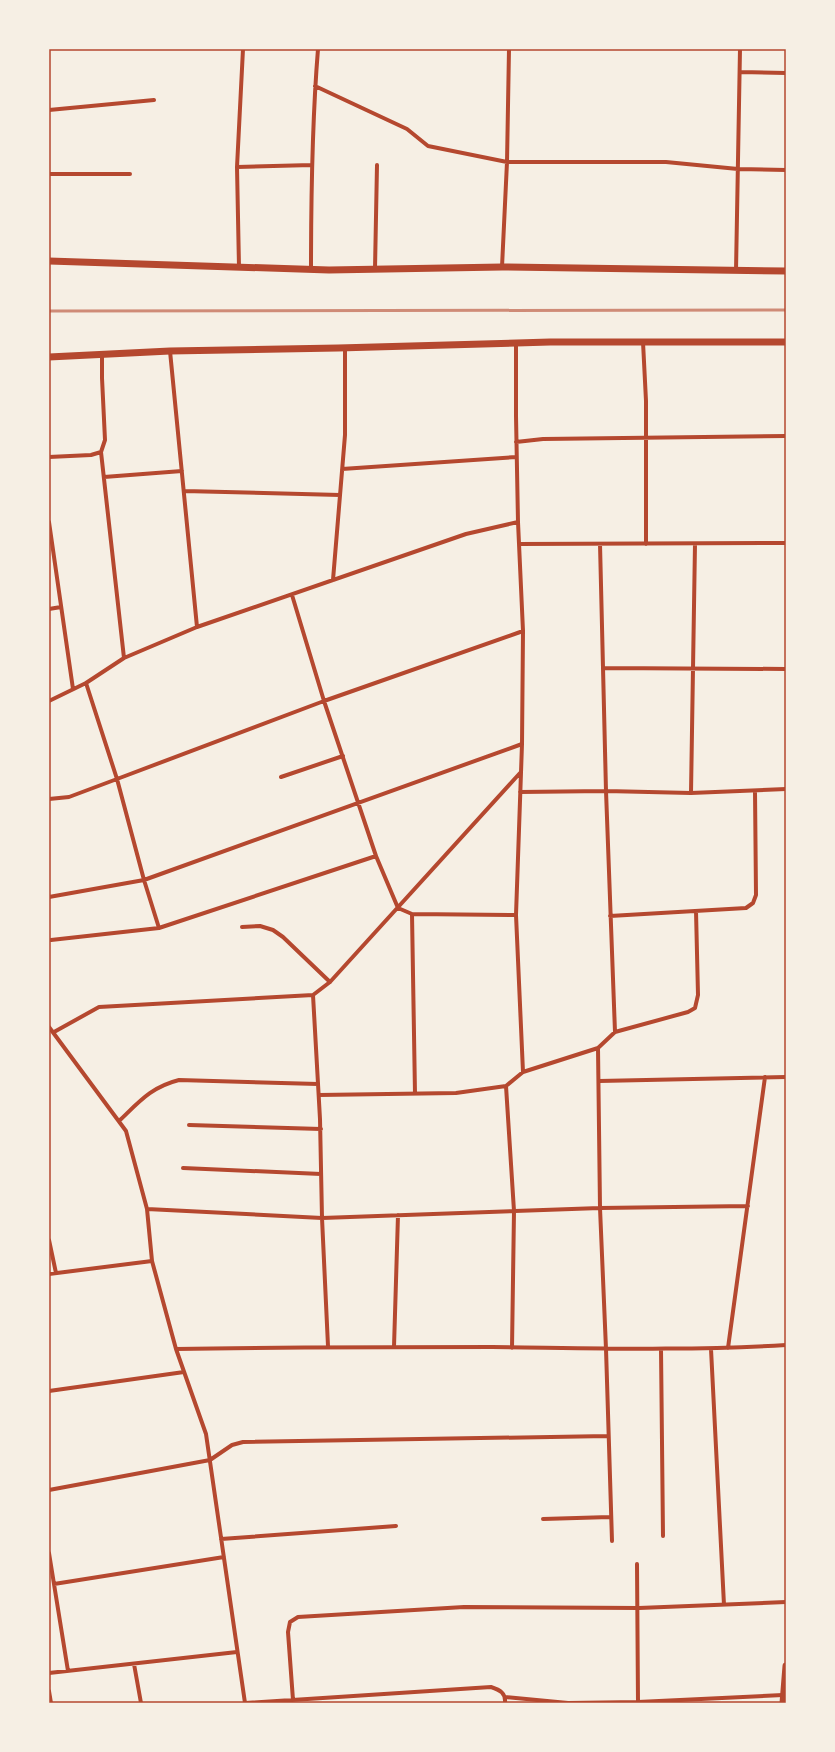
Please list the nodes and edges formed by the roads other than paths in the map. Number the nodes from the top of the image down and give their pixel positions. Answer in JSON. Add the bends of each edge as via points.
{"nodes":[{"id":1,"x":243,"y":49,"type":"edge"},
{"id":2,"x":318,"y":49,"type":"edge"},
{"id":3,"x":509,"y":49,"type":"edge"},
{"id":4,"x":740,"y":49,"type":"edge"},
{"id":5,"x":740,"y":72,"type":"junction"},
{"id":6,"x":786,"y":73,"type":"edge"},
{"id":7,"x":315,"y":86,"type":"junction"},
{"id":8,"x":154,"y":100,"type":"dead end"},
{"id":9,"x":49,"y":110,"type":"edge"},
{"id":10,"x":507,"y":162,"type":"junction"},
{"id":11,"x":312,"y":165,"type":"junction"},
{"id":12,"x":377,"y":165,"type":"dead end"},
{"id":13,"x":237,"y":167,"type":"junction"},
{"id":14,"x":738,"y":169,"type":"junction"},
{"id":15,"x":786,"y":170,"type":"edge"},
{"id":16,"x":49,"y":174,"type":"edge"},
{"id":17,"x":130,"y":174,"type":"dead end"},
{"id":18,"x":49,"y":261,"type":"edge"},
{"id":19,"x":239,"y":267,"type":"junction"},
{"id":20,"x":502,"y":267,"type":"junction"},
{"id":21,"x":375,"y":269,"type":"junction"},
{"id":22,"x":311,"y":270,"type":"junction"},
{"id":23,"x":786,"y":271,"type":"edge"},
{"id":24,"x":736,"y":272,"type":"junction"},
{"id":25,"x":643,"y":341,"type":"junction"},
{"id":26,"x":786,"y":342,"type":"edge"},
{"id":27,"x":516,"y":343,"type":"junction"},
{"id":28,"x":345,"y":348,"type":"junction"},
{"id":29,"x":170,"y":351,"type":"junction"},
{"id":30,"x":102,"y":354,"type":"junction"},
{"id":31,"x":49,"y":357,"type":"edge"},
{"id":32,"x":786,"y":436,"type":"edge"},
{"id":33,"x":646,"y":437,"type":"junction"},
{"id":34,"x":516,"y":442,"type":"junction"},
{"id":35,"x":101,"y":452,"type":"junction"},
{"id":36,"x":49,"y":457,"type":"edge"},
{"id":37,"x":516,"y":457,"type":"junction"},
{"id":38,"x":342,"y":469,"type":"junction"},
{"id":39,"x":182,"y":471,"type":"junction"},
{"id":40,"x":104,"y":477,"type":"junction"},
{"id":41,"x":184,"y":492,"type":"junction"},
{"id":42,"x":340,"y":495,"type":"junction"},
{"id":43,"x":49,"y":522,"type":"edge"},
{"id":44,"x":518,"y":522,"type":"junction"},
{"id":45,"x":786,"y":543,"type":"edge"},
{"id":46,"x":519,"y":544,"type":"junction"},
{"id":47,"x":600,"y":544,"type":"junction"},
{"id":48,"x":646,"y":544,"type":"junction"},
{"id":49,"x":696,"y":544,"type":"junction"},
{"id":50,"x":333,"y":580,"type":"junction"},
{"id":51,"x":292,"y":595,"type":"junction"},
{"id":52,"x":61,"y":608,"type":"junction"},
{"id":53,"x":49,"y":609,"type":"edge"},
{"id":54,"x":197,"y":627,"type":"junction"},
{"id":55,"x":523,"y":631,"type":"junction"},
{"id":56,"x":124,"y":658,"type":"junction"},
{"id":57,"x":603,"y":668,"type":"junction"},
{"id":58,"x":693,"y":669,"type":"junction"},
{"id":59,"x":786,"y":669,"type":"edge"},
{"id":60,"x":86,"y":683,"type":"junction"},
{"id":61,"x":73,"y":689,"type":"junction"},
{"id":62,"x":49,"y":700,"type":"edge"},
{"id":63,"x":324,"y":701,"type":"junction"},
{"id":64,"x":522,"y":744,"type":"junction"},
{"id":65,"x":343,"y":756,"type":"junction"},
{"id":66,"x":520,"y":773,"type":"junction"},
{"id":67,"x":281,"y":777,"type":"dead end"},
{"id":68,"x":117,"y":780,"type":"junction"},
{"id":69,"x":786,"y":789,"type":"edge"},
{"id":70,"x":755,"y":790,"type":"junction"},
{"id":71,"x":606,"y":791,"type":"junction"},
{"id":72,"x":520,"y":792,"type":"junction"},
{"id":73,"x":691,"y":793,"type":"junction"},
{"id":74,"x":49,"y":800,"type":"edge"},
{"id":75,"x":359,"y":803,"type":"junction"},
{"id":76,"x":376,"y":856,"type":"junction"},
{"id":77,"x":144,"y":880,"type":"junction"},
{"id":78,"x":49,"y":897,"type":"edge"},
{"id":79,"x":398,"y":908,"type":"junction"},
{"id":80,"x":696,"y":911,"type":"junction"},
{"id":81,"x":412,"y":914,"type":"junction"},
{"id":82,"x":516,"y":915,"type":"junction"},
{"id":83,"x":610,"y":916,"type":"junction"},
{"id":84,"x":242,"y":926,"type":"dead end"},
{"id":85,"x":158,"y":928,"type":"junction"},
{"id":86,"x":52,"y":940,"type":"dead end"},
{"id":87,"x":330,"y":982,"type":"junction"},
{"id":88,"x":313,"y":995,"type":"junction"},
{"id":89,"x":49,"y":1027,"type":"edge"},
{"id":90,"x":54,"y":1032,"type":"junction"},
{"id":91,"x":615,"y":1032,"type":"junction"},
{"id":92,"x":598,"y":1048,"type":"junction"},
{"id":93,"x":523,"y":1072,"type":"junction"},
{"id":94,"x":765,"y":1077,"type":"junction"},
{"id":95,"x":786,"y":1077,"type":"edge"},
{"id":96,"x":599,"y":1081,"type":"junction"},
{"id":97,"x":318,"y":1084,"type":"junction"},
{"id":98,"x":506,"y":1086,"type":"junction"},
{"id":99,"x":415,"y":1094,"type":"junction"},
{"id":100,"x":319,"y":1095,"type":"junction"},
{"id":101,"x":119,"y":1121,"type":"junction"},
{"id":102,"x":189,"y":1125,"type":"dead end"},
{"id":103,"x":321,"y":1129,"type":"junction"},
{"id":104,"x":183,"y":1168,"type":"dead end"},
{"id":105,"x":321,"y":1174,"type":"junction"},
{"id":106,"x":748,"y":1206,"type":"junction"},
{"id":107,"x":600,"y":1208,"type":"junction"},
{"id":108,"x":147,"y":1209,"type":"junction"},
{"id":109,"x":514,"y":1212,"type":"junction"},
{"id":110,"x":398,"y":1216,"type":"junction"},
{"id":111,"x":322,"y":1218,"type":"junction"},
{"id":112,"x":49,"y":1240,"type":"edge"},
{"id":113,"x":152,"y":1261,"type":"junction"},
{"id":114,"x":56,"y":1273,"type":"junction"},
{"id":115,"x":49,"y":1274,"type":"edge"},
{"id":116,"x":786,"y":1345,"type":"edge"},
{"id":117,"x":328,"y":1346,"type":"junction"},
{"id":118,"x":394,"y":1347,"type":"junction"},
{"id":119,"x":512,"y":1348,"type":"junction"},
{"id":120,"x":711,"y":1348,"type":"junction"},
{"id":121,"x":728,"y":1348,"type":"junction"},
{"id":122,"x":176,"y":1349,"type":"junction"},
{"id":123,"x":606,"y":1349,"type":"junction"},
{"id":124,"x":661,"y":1349,"type":"junction"},
{"id":125,"x":184,"y":1372,"type":"junction"},
{"id":126,"x":49,"y":1391,"type":"edge"},
{"id":127,"x":608,"y":1436,"type":"junction"},
{"id":128,"x":210,"y":1460,"type":"junction"},
{"id":129,"x":49,"y":1490,"type":"edge"},
{"id":130,"x":610,"y":1517,"type":"junction"},
{"id":131,"x":543,"y":1519,"type":"dead end"},
{"id":132,"x":396,"y":1526,"type":"dead end"},
{"id":133,"x":663,"y":1536,"type":"dead end"},
{"id":134,"x":221,"y":1538,"type":"junction"},
{"id":135,"x":612,"y":1541,"type":"dead end"},
{"id":136,"x":49,"y":1553,"type":"edge"},
{"id":137,"x":224,"y":1557,"type":"junction"},
{"id":138,"x":637,"y":1564,"type":"dead end"},
{"id":139,"x":54,"y":1584,"type":"junction"},
{"id":140,"x":786,"y":1602,"type":"edge"},
{"id":141,"x":724,"y":1604,"type":"junction"},
{"id":142,"x":639,"y":1608,"type":"junction"},
{"id":143,"x":237,"y":1652,"type":"junction"},
{"id":144,"x":134,"y":1664,"type":"junction"},
{"id":145,"x":786,"y":1666,"type":"edge"},
{"id":146,"x":68,"y":1671,"type":"junction"},
{"id":147,"x":49,"y":1673,"type":"edge"},
{"id":148,"x":49,"y":1690,"type":"edge"},
{"id":149,"x":506,"y":1697,"type":"junction"},
{"id":150,"x":783,"y":1699,"type":"edge"},
{"id":151,"x":293,"y":1700,"type":"junction"},
{"id":152,"x":51,"y":1703,"type":"edge"},
{"id":153,"x":141,"y":1703,"type":"edge"},
{"id":154,"x":245,"y":1703,"type":"edge"},
{"id":155,"x":505,"y":1703,"type":"edge"},
{"id":156,"x":568,"y":1703,"type":"edge"},
{"id":157,"x":638,"y":1703,"type":"edge"}],
"edges":[{"from":1,"to":13,"type":"street"},
{"from":2,"to":7,"type":"street"},
{"from":3,"to":10,"type":"street"},
{"from":4,"to":5,"type":"street"},
{"from":5,"to":6,"type":"street"},
{"from":5,"to":14,"type":"street"},
{"from":7,"to":10,"type":"street","via":[[407,129],[428,146]]},
{"from":7,"to":11,"type":"street"},
{"from":8,"to":9,"type":"street"},
{"from":10,"to":14,"type":"street","via":[[666,162]]},
{"from":10,"to":20,"type":"street"},
{"from":11,"to":13,"type":"street"},
{"from":11,"to":22,"type":"street"},
{"from":12,"to":21,"type":"street"},
{"from":13,"to":19,"type":"street"},
{"from":14,"to":15,"type":"street"},
{"from":14,"to":24,"type":"street"},
{"from":16,"to":17,"type":"street"},
{"from":18,"to":19,"type":"street"},
{"from":19,"to":22,"type":"street"},
{"from":20,"to":21,"type":"street"},
{"from":20,"to":24,"type":"street"},
{"from":21,"to":22,"type":"street"},
{"from":23,"to":24,"type":"street"},
{"from":25,"to":26,"type":"street"},
{"from":25,"to":27,"type":"street"},
{"from":25,"to":33,"type":"street"},
{"from":27,"to":28,"type":"street"},
{"from":27,"to":34,"type":"street"},
{"from":28,"to":29,"type":"street"},
{"from":28,"to":38,"type":"street","via":[[345,435]]},
{"from":29,"to":30,"type":"street"},
{"from":29,"to":39,"type":"street"},
{"from":30,"to":31,"type":"street"},
{"from":30,"to":35,"type":"street","via":[[105,440]]},
{"from":32,"to":33,"type":"street"},
{"from":33,"to":34,"type":"street"},
{"from":33,"to":48,"type":"street"},
{"from":34,"to":37,"type":"street"},
{"from":35,"to":36,"type":"street","via":[[92,455]]},
{"from":35,"to":40,"type":"street"},
{"from":37,"to":38,"type":"street"},
{"from":37,"to":44,"type":"street"},
{"from":38,"to":42,"type":"street"},
{"from":39,"to":40,"type":"street"},
{"from":39,"to":41,"type":"street"},
{"from":40,"to":56,"type":"street"},
{"from":41,"to":42,"type":"street"},
{"from":41,"to":54,"type":"street"},
{"from":42,"to":50,"type":"street"},
{"from":43,"to":52,"type":"street"},
{"from":44,"to":46,"type":"street"},
{"from":44,"to":50,"type":"street","via":[[466,534]]},
{"from":45,"to":49,"type":"street"},
{"from":46,"to":47,"type":"street"},
{"from":46,"to":55,"type":"street"},
{"from":47,"to":48,"type":"street"},
{"from":47,"to":57,"type":"street"},
{"from":48,"to":49,"type":"street"},
{"from":49,"to":58,"type":"street"},
{"from":50,"to":51,"type":"street"},
{"from":51,"to":54,"type":"street"},
{"from":51,"to":63,"type":"street"},
{"from":52,"to":53,"type":"street"},
{"from":52,"to":61,"type":"street"},
{"from":54,"to":56,"type":"street"},
{"from":55,"to":63,"type":"street"},
{"from":55,"to":64,"type":"street"},
{"from":56,"to":60,"type":"street"},
{"from":57,"to":58,"type":"street"},
{"from":57,"to":71,"type":"street"},
{"from":58,"to":59,"type":"street"},
{"from":58,"to":73,"type":"street"},
{"from":60,"to":61,"type":"street"},
{"from":60,"to":68,"type":"street"},
{"from":61,"to":62,"type":"street"},
{"from":63,"to":65,"type":"street"},
{"from":63,"to":68,"type":"street"},
{"from":64,"to":66,"type":"street"},
{"from":64,"to":75,"type":"street"},
{"from":65,"to":67,"type":"street"},
{"from":65,"to":75,"type":"street"},
{"from":66,"to":72,"type":"street"},
{"from":66,"to":79,"type":"street"},
{"from":68,"to":74,"type":"street","via":[[69,797]]},
{"from":68,"to":77,"type":"street"},
{"from":69,"to":70,"type":"street"},
{"from":70,"to":73,"type":"street"},
{"from":70,"to":80,"type":"street","via":[[756,895],[753,903],[746,908]]},
{"from":71,"to":72,"type":"street"},
{"from":71,"to":73,"type":"street"},
{"from":71,"to":83,"type":"street"},
{"from":72,"to":82,"type":"street"},
{"from":75,"to":76,"type":"street"},
{"from":75,"to":77,"type":"street"},
{"from":76,"to":79,"type":"street"},
{"from":76,"to":85,"type":"street"},
{"from":77,"to":78,"type":"street"},
{"from":77,"to":85,"type":"street"},
{"from":79,"to":81,"type":"street"},
{"from":79,"to":87,"type":"street"},
{"from":80,"to":83,"type":"street"},
{"from":80,"to":91,"type":"street","via":[[698,995],[695,1008]]},
{"from":81,"to":82,"type":"street"},
{"from":81,"to":99,"type":"street"},
{"from":82,"to":93,"type":"street"},
{"from":83,"to":91,"type":"street"},
{"from":84,"to":87,"type":"street","via":[[260,926],[273,930]]},
{"from":85,"to":86,"type":"street"},
{"from":87,"to":88,"type":"street"},
{"from":88,"to":90,"type":"street","via":[[99,1007]]},
{"from":88,"to":97,"type":"street"},
{"from":89,"to":90,"type":"street"},
{"from":90,"to":101,"type":"street"},
{"from":91,"to":92,"type":"street"},
{"from":92,"to":93,"type":"street"},
{"from":92,"to":96,"type":"street"},
{"from":93,"to":98,"type":"street"},
{"from":94,"to":95,"type":"street"},
{"from":94,"to":96,"type":"street"},
{"from":94,"to":106,"type":"street"},
{"from":96,"to":107,"type":"street"},
{"from":97,"to":100,"type":"street"},
{"from":97,"to":101,"type":"street","via":[[179,1080],[152,1090]]},
{"from":98,"to":99,"type":"street","via":[[456,1093]]},
{"from":98,"to":109,"type":"street"},
{"from":99,"to":100,"type":"street"},
{"from":100,"to":103,"type":"street"},
{"from":101,"to":108,"type":"street","via":[[126,1131]]},
{"from":102,"to":103,"type":"street"},
{"from":103,"to":105,"type":"street"},
{"from":104,"to":105,"type":"street"},
{"from":105,"to":111,"type":"street"},
{"from":106,"to":107,"type":"street"},
{"from":106,"to":121,"type":"street"},
{"from":107,"to":109,"type":"street"},
{"from":107,"to":123,"type":"street"},
{"from":108,"to":111,"type":"street"},
{"from":108,"to":113,"type":"street"},
{"from":109,"to":110,"type":"street"},
{"from":109,"to":119,"type":"street"},
{"from":110,"to":111,"type":"street"},
{"from":110,"to":118,"type":"street"},
{"from":111,"to":117,"type":"street"},
{"from":112,"to":114,"type":"street"},
{"from":113,"to":114,"type":"street"},
{"from":113,"to":122,"type":"street"},
{"from":114,"to":115,"type":"street"},
{"from":116,"to":121,"type":"street"},
{"from":117,"to":118,"type":"street"},
{"from":117,"to":122,"type":"street"},
{"from":118,"to":119,"type":"street"},
{"from":119,"to":123,"type":"street"},
{"from":120,"to":121,"type":"street"},
{"from":120,"to":124,"type":"street"},
{"from":120,"to":141,"type":"street"},
{"from":122,"to":125,"type":"street"},
{"from":123,"to":124,"type":"street"},
{"from":123,"to":127,"type":"street"},
{"from":124,"to":133,"type":"street"},
{"from":125,"to":126,"type":"street"},
{"from":125,"to":128,"type":"street","via":[[206,1434]]},
{"from":127,"to":128,"type":"street","via":[[243,1442]]},
{"from":127,"to":130,"type":"street"},
{"from":128,"to":129,"type":"street"},
{"from":128,"to":134,"type":"street"},
{"from":130,"to":131,"type":"street"},
{"from":130,"to":135,"type":"street"},
{"from":132,"to":134,"type":"street"},
{"from":134,"to":137,"type":"street"},
{"from":136,"to":139,"type":"street"},
{"from":137,"to":139,"type":"street"},
{"from":137,"to":143,"type":"street"},
{"from":138,"to":142,"type":"street"},
{"from":139,"to":146,"type":"street"},
{"from":140,"to":141,"type":"street"},
{"from":141,"to":142,"type":"street"},
{"from":142,"to":151,"type":"street","via":[[464,1606],[298,1617],[290,1622],[288,1632]]},
{"from":142,"to":157,"type":"street"},
{"from":143,"to":144,"type":"street"},
{"from":143,"to":154,"type":"street"},
{"from":144,"to":146,"type":"street"},
{"from":144,"to":153,"type":"street"},
{"from":145,"to":150,"type":"street"},
{"from":146,"to":147,"type":"street"},
{"from":148,"to":152,"type":"street"},
{"from":149,"to":151,"type":"street","via":[[501,1690],[491,1687]]},
{"from":149,"to":155,"type":"street"},
{"from":149,"to":156,"type":"street"},
{"from":150,"to":157,"type":"street"},
{"from":151,"to":154,"type":"street"},
{"from":156,"to":157,"type":"street"}]}
